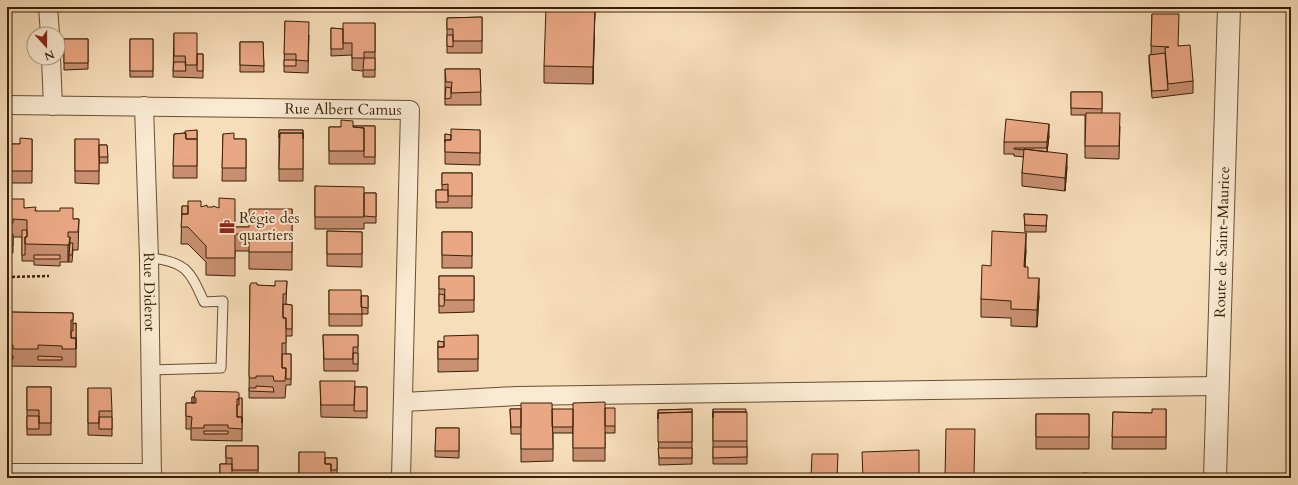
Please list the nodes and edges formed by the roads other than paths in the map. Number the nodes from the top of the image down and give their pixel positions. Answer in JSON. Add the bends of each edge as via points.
{"nodes":[{"id":1,"x":48,"y":7,"type":"edge"},
{"id":2,"x":1229,"y":7,"type":"edge"},
{"id":3,"x":49,"y":26,"type":"edge"},
{"id":4,"x":51,"y":66,"type":"edge"},
{"id":5,"x":7,"y":105,"type":"edge"},
{"id":6,"x":53,"y":106,"type":"junction"},
{"id":7,"x":144,"y":106,"type":"junction"},
{"id":8,"x":150,"y":258,"type":"junction"},
{"id":9,"x":150,"y":370,"type":"junction"},
{"id":10,"x":1218,"y":386,"type":"junction"},
{"id":11,"x":403,"y":402,"type":"junction"},
{"id":12,"x":7,"y":473,"type":"edge"},
{"id":13,"x":152,"y":476,"type":"edge"},
{"id":14,"x":401,"y":478,"type":"edge"},
{"id":15,"x":1215,"y":478,"type":"edge"}],
"edges":[{"from":1,"to":3,"type":"street"},
{"from":2,"to":10,"type":"street","name":"Route de Saint-Maurice"},
{"from":4,"to":6,"type":"street"},
{"from":5,"to":6,"type":"street","name":"Rue Albert Camus"},
{"from":6,"to":7,"type":"street","name":"Rue Albert Camus"},
{"from":7,"to":8,"type":"street","name":"Rue Diderot"},
{"from":7,"to":11,"type":"street","name":"Rue Albert Camus","via":[[410,110]]},
{"from":8,"to":9,"type":"street","name":"Rue Diderot"},
{"from":8,"to":9,"type":"lane","via":[[166,260],[185,268],[204,302],[223,301],[220,368]]},
{"from":9,"to":13,"type":"street","name":"Rue Diderot"},
{"from":10,"to":11,"type":"street","via":[[517,396]]},
{"from":10,"to":15,"type":"street","name":"Route de Saint-Maurice"},
{"from":11,"to":14,"type":"street"},
{"from":12,"to":13,"type":"street"}]}
